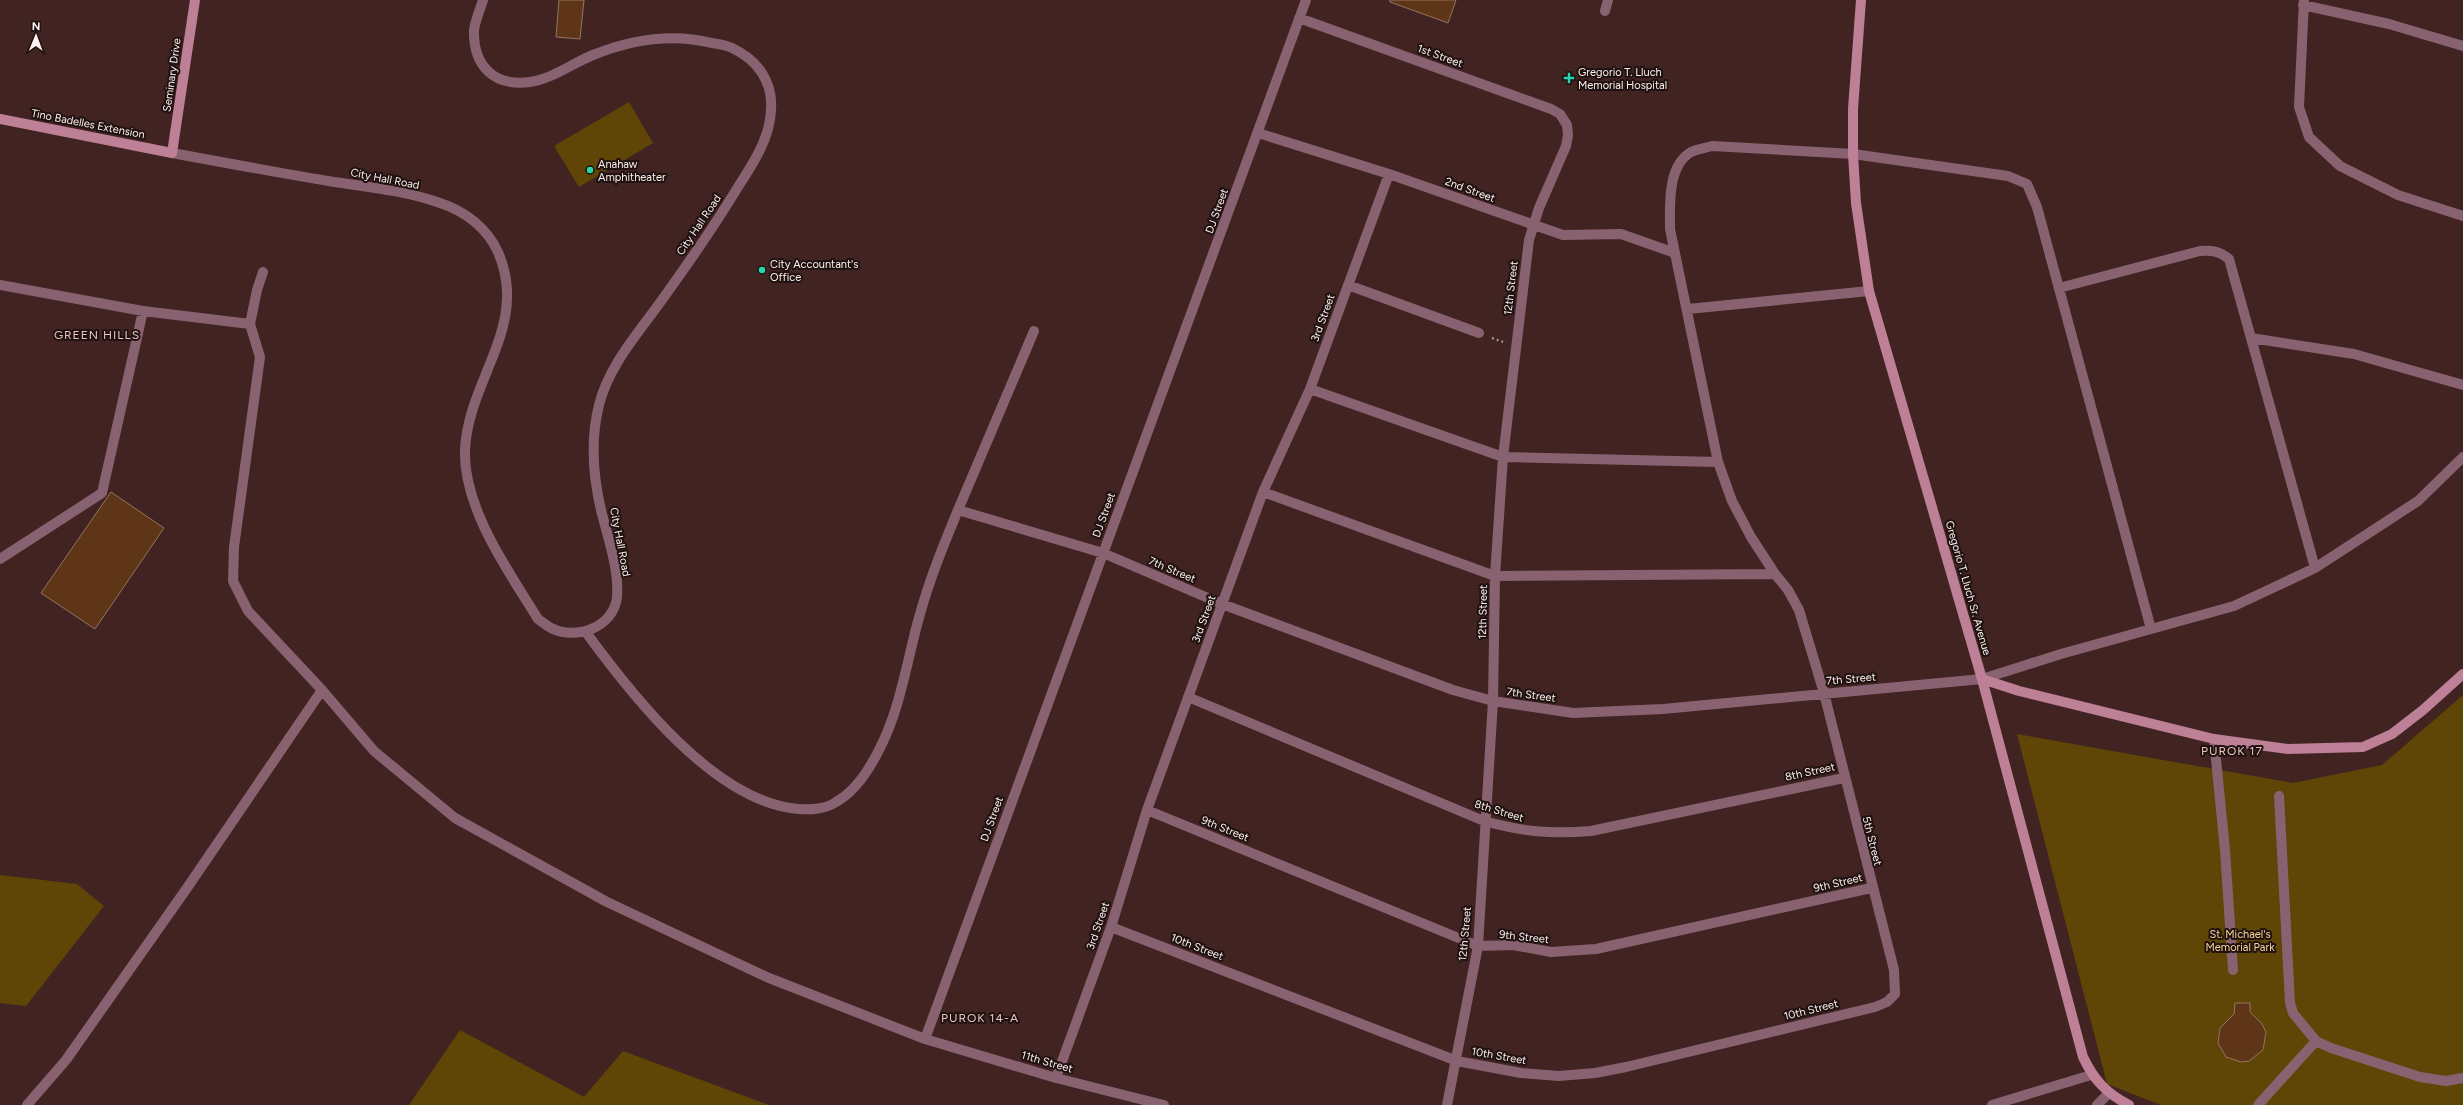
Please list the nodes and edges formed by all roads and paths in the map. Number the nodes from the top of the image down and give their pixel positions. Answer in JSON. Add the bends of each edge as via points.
{"nodes":[{"id":1,"x":195,"y":0,"type":"edge"},
{"id":2,"x":483,"y":0,"type":"edge"},
{"id":3,"x":1306,"y":0,"type":"edge"},
{"id":4,"x":1608,"y":0,"type":"edge"},
{"id":5,"x":1861,"y":0,"type":"edge"},
{"id":6,"x":2304,"y":3,"type":"edge"},
{"id":7,"x":1605,"y":11,"type":"dead end"},
{"id":8,"x":1299,"y":18,"type":"junction"},
{"id":9,"x":2463,"y":46,"type":"edge"},
{"id":10,"x":0,"y":119,"type":"edge"},
{"id":11,"x":1567,"y":125,"type":"joint"},
{"id":12,"x":1258,"y":133,"type":"junction"},
{"id":13,"x":172,"y":153,"type":"junction"},
{"id":14,"x":1854,"y":154,"type":"junction"},
{"id":15,"x":1389,"y":174,"type":"junction"},
{"id":16,"x":2463,"y":216,"type":"edge"},
{"id":17,"x":1532,"y":226,"type":"junction"},
{"id":18,"x":1675,"y":253,"type":"junction"},
{"id":19,"x":263,"y":272,"type":"dead end"},
{"id":20,"x":1348,"y":284,"type":"junction"},
{"id":21,"x":0,"y":285,"type":"edge"},
{"id":22,"x":2059,"y":288,"type":"junction"},
{"id":23,"x":1869,"y":291,"type":"junction"},
{"id":24,"x":1688,"y":309,"type":"junction"},
{"id":25,"x":143,"y":311,"type":"junction"},
{"id":26,"x":250,"y":324,"type":"junction"},
{"id":27,"x":1034,"y":331,"type":"dead end"},
{"id":28,"x":1479,"y":333,"type":"joint"},
{"id":29,"x":2251,"y":338,"type":"junction"},
{"id":30,"x":1516,"y":346,"type":"junction"},
{"id":31,"x":2463,"y":385,"type":"edge"},
{"id":32,"x":1310,"y":389,"type":"junction"},
{"id":33,"x":1503,"y":457,"type":"junction"},
{"id":34,"x":2463,"y":457,"type":"edge"},
{"id":35,"x":1718,"y":462,"type":"junction"},
{"id":36,"x":1263,"y":492,"type":"junction"},
{"id":37,"x":958,"y":510,"type":"junction"},
{"id":38,"x":1102,"y":553,"type":"junction"},
{"id":39,"x":0,"y":559,"type":"edge"},
{"id":40,"x":2315,"y":568,"type":"junction"},
{"id":41,"x":1775,"y":574,"type":"junction"},
{"id":42,"x":1495,"y":576,"type":"junction"},
{"id":43,"x":1222,"y":604,"type":"junction"},
{"id":44,"x":2151,"y":628,"type":"junction"},
{"id":45,"x":585,"y":631,"type":"junction"},
{"id":46,"x":2463,"y":674,"type":"edge"},
{"id":47,"x":1982,"y":679,"type":"junction"},
{"id":48,"x":322,"y":690,"type":"junction"},
{"id":49,"x":1824,"y":693,"type":"junction"},
{"id":50,"x":1188,"y":697,"type":"junction"},
{"id":51,"x":1493,"y":701,"type":"junction"},
{"id":52,"x":2214,"y":739,"type":"junction"},
{"id":53,"x":1844,"y":778,"type":"junction"},
{"id":54,"x":2278,"y":796,"type":"dead end"},
{"id":55,"x":1147,"y":810,"type":"junction"},
{"id":56,"x":1484,"y":821,"type":"junction"},
{"id":57,"x":1871,"y":888,"type":"junction"},
{"id":58,"x":1111,"y":927,"type":"junction"},
{"id":59,"x":1478,"y":946,"type":"junction"},
{"id":60,"x":2232,"y":970,"type":"dead end"},
{"id":61,"x":1895,"y":994,"type":"joint"},
{"id":62,"x":925,"y":1039,"type":"junction"},
{"id":63,"x":2316,"y":1040,"type":"junction"},
{"id":64,"x":1457,"y":1061,"type":"junction"},
{"id":65,"x":2092,"y":1075,"type":"junction"},
{"id":66,"x":1056,"y":1078,"type":"junction"},
{"id":67,"x":2463,"y":1078,"type":"edge"},
{"id":68,"x":2108,"y":1094,"type":"junction"},
{"id":69,"x":27,"y":1105,"type":"edge"},
{"id":70,"x":1164,"y":1105,"type":"edge"},
{"id":71,"x":1447,"y":1105,"type":"edge"},
{"id":72,"x":1992,"y":1105,"type":"edge"},
{"id":73,"x":2097,"y":1105,"type":"edge"},
{"id":74,"x":2129,"y":1105,"type":"edge"},
{"id":75,"x":2258,"y":1105,"type":"edge"}],
"edges":[{"from":1,"to":13,"type":"main road","name":"Seminary Drive"},
{"from":2,"to":45,"type":"street","name":"City Hall Road","via":[[474,29],[476,53],[485,70],[506,82],[531,82],[593,55],[626,44],[677,38],[698,39],[732,48],[763,71],[771,93],[771,112],[766,136],[752,166],[619,360],[601,394],[593,427],[594,461],[601,510],[611,547],[616,600],[612,613],[599,626]]},
{"from":3,"to":8,"type":"street","name":"DJ Street"},
{"from":4,"to":7,"type":"street"},
{"from":5,"to":14,"type":"main road","name":"Gregorio T. Lluch Sr. Avenue","via":[[1853,109]]},
{"from":6,"to":9,"type":"street"},
{"from":6,"to":16,"type":"street","via":[[2299,107],[2309,137],[2340,166],[2398,195]]},
{"from":8,"to":11,"type":"street","name":"1st Street","via":[[1551,109],[1560,114]]},
{"from":8,"to":12,"type":"street","name":"DJ Street"},
{"from":10,"to":13,"type":"main road","name":"Tino Badelles Extension"},
{"from":11,"to":17,"type":"street","name":"12th Street","via":[[1566,146]]},
{"from":12,"to":15,"type":"street","name":"2nd Street"},
{"from":12,"to":38,"type":"street","name":"DJ Street"},
{"from":13,"to":45,"type":"street","name":"City Hall Road","via":[[403,193],[441,203],[470,218],[491,238],[501,261],[508,293],[505,323],[469,421],[465,451],[469,485],[484,526],[538,619],[552,629],[570,633]]},
{"from":14,"to":18,"type":"street","name":"5th Street","via":[[1712,146],[1690,153],[1677,169],[1670,191],[1670,230]]},
{"from":14,"to":22,"type":"street","name":"5th Street","via":[[2008,176],[2027,184],[2037,207]]},
{"from":14,"to":23,"type":"main road","name":"Gregorio T. Lluch Sr. Avenue","via":[[1856,203]]},
{"from":15,"to":17,"type":"street","name":"2nd Street"},
{"from":15,"to":20,"type":"street","name":"3rd Street"},
{"from":17,"to":18,"type":"street","name":"2nd Street","via":[[1563,235],[1621,234]]},
{"from":17,"to":30,"type":"street","name":"12th Street"},
{"from":18,"to":24,"type":"street","name":"5th Street"},
{"from":19,"to":26,"type":"street"},
{"from":20,"to":28,"type":"street"},
{"from":20,"to":32,"type":"street","name":"3rd Street"},
{"from":21,"to":25,"type":"street"},
{"from":22,"to":29,"type":"street","via":[[2200,251],[2213,250],[2222,253],[2231,264]]},
{"from":22,"to":44,"type":"street"},
{"from":23,"to":24,"type":"street"},
{"from":23,"to":47,"type":"main road","name":"Gregorio T. Lluch Sr. Avenue"},
{"from":24,"to":35,"type":"street","name":"5th Street"},
{"from":25,"to":26,"type":"street"},
{"from":25,"to":39,"type":"street","via":[[102,493]]},
{"from":26,"to":48,"type":"street","name":"11th Street","via":[[260,357],[234,547],[233,581],[248,611]]},
{"from":27,"to":37,"type":"street"},
{"from":28,"to":30,"type":"path"},
{"from":29,"to":31,"type":"street","via":[[2354,354]]},
{"from":29,"to":40,"type":"street"},
{"from":30,"to":33,"type":"street","name":"12th Street"},
{"from":32,"to":33,"type":"street"},
{"from":32,"to":36,"type":"street","name":"3rd Street"},
{"from":33,"to":35,"type":"street"},
{"from":33,"to":42,"type":"street","name":"12th Street"},
{"from":34,"to":40,"type":"street","name":"7th Street","via":[[2418,501]]},
{"from":35,"to":41,"type":"street","name":"5th Street","via":[[1732,501]]},
{"from":36,"to":42,"type":"street"},
{"from":36,"to":43,"type":"street","name":"3rd Street"},
{"from":37,"to":38,"type":"street","name":"7th Street"},
{"from":37,"to":45,"type":"street","via":[[920,614],[898,700],[880,749],[862,780],[836,803],[811,810],[786,808],[757,800],[731,784],[697,758],[656,720],[617,675]]},
{"from":38,"to":43,"type":"street","name":"7th Street"},
{"from":38,"to":62,"type":"street","name":"DJ Street"},
{"from":40,"to":44,"type":"street","name":"7th Street","via":[[2234,606]]},
{"from":41,"to":42,"type":"street"},
{"from":41,"to":49,"type":"street","name":"5th Street","via":[[1799,610]]},
{"from":42,"to":51,"type":"street","name":"12th Street"},
{"from":43,"to":50,"type":"street","name":"3rd Street"},
{"from":43,"to":51,"type":"street","name":"7th Street","via":[[1453,690]]},
{"from":44,"to":47,"type":"street","name":"7th Street"},
{"from":46,"to":52,"type":"main road","via":[[2392,734],[2363,747],[2288,749]]},
{"from":47,"to":49,"type":"street","name":"7th Street"},
{"from":47,"to":52,"type":"main road","via":[[2019,691]]},
{"from":47,"to":65,"type":"main road","name":"Gregorio T. Lluch Sr. Avenue","via":[[2076,1034]]},
{"from":48,"to":62,"type":"street","name":"11th Street","via":[[374,751],[455,818],[614,906],[769,978]]},
{"from":48,"to":69,"type":"street","via":[[75,1047]]},
{"from":49,"to":51,"type":"street","name":"7th Street","via":[[1663,709],[1573,713]]},
{"from":49,"to":53,"type":"street","name":"5th Street"},
{"from":50,"to":55,"type":"street","name":"3rd Street"},
{"from":50,"to":56,"type":"street","name":"8th Street"},
{"from":51,"to":56,"type":"street","name":"12th Street"},
{"from":52,"to":60,"type":"street","via":[[2225,850]]},
{"from":53,"to":56,"type":"street","name":"8th Street","via":[[1591,831],[1553,834],[1517,830]]},
{"from":53,"to":57,"type":"street","name":"5th Street"},
{"from":54,"to":63,"type":"street","via":[[2290,1003],[2294,1013]]},
{"from":55,"to":58,"type":"street","name":"3rd Street"},
{"from":55,"to":59,"type":"street","name":"9th Street"},
{"from":56,"to":59,"type":"street","name":"12th Street"},
{"from":57,"to":59,"type":"street","name":"9th Street","via":[[1596,950],[1551,952],[1512,945]]},
{"from":57,"to":61,"type":"street","name":"5th Street","via":[[1894,970]]},
{"from":58,"to":64,"type":"street","name":"10th Street"},
{"from":58,"to":66,"type":"street","name":"3rd Street"},
{"from":59,"to":64,"type":"street","name":"12th Street"},
{"from":61,"to":64,"type":"street","name":"10th Street","via":[[1887,1002],[1874,1007],[1596,1073],[1559,1076],[1521,1073]]},
{"from":62,"to":66,"type":"street","name":"11th Street"},
{"from":63,"to":67,"type":"street","via":[[2420,1077],[2446,1081]]},
{"from":63,"to":75,"type":"street"},
{"from":64,"to":71,"type":"street","name":"12th Street"},
{"from":65,"to":68,"type":"main road","name":"Gregorio T. Lluch Sr. Avenue"},
{"from":65,"to":72,"type":"street"},
{"from":66,"to":70,"type":"street","name":"11th Street"},
{"from":68,"to":73,"type":"street"},
{"from":68,"to":74,"type":"main road"}]}
